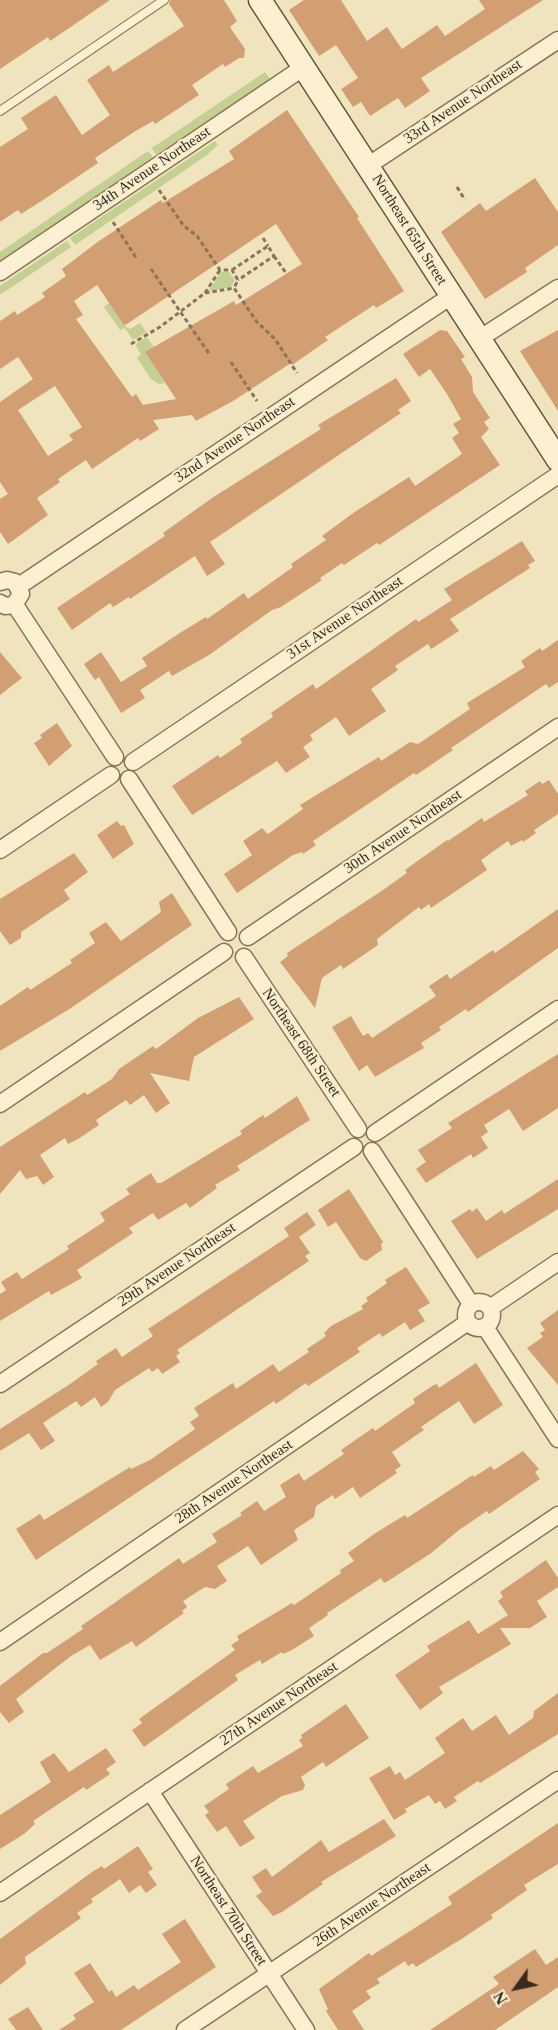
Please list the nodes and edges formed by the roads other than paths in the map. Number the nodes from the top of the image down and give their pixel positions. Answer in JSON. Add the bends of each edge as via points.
{"nodes":[{"id":1,"x":164,"y":0,"type":"edge"},
{"id":2,"x":260,"y":0,"type":"edge"},
{"id":3,"x":558,"y":40,"type":"edge"},
{"id":4,"x":304,"y":68,"type":"junction"},
{"id":5,"x":0,"y":111,"type":"edge"},
{"id":6,"x":369,"y":165,"type":"junction"},
{"id":7,"x":0,"y":272,"type":"edge"},
{"id":8,"x":558,"y":288,"type":"edge"},
{"id":9,"x":451,"y":296,"type":"junction"},
{"id":10,"x":480,"y":339,"type":"junction"},
{"id":11,"x":558,"y":460,"type":"edge"},
{"id":12,"x":558,"y":475,"type":"edge"},
{"id":13,"x":0,"y":582,"type":"edge"},
{"id":14,"x":19,"y":586,"type":"junction"},
{"id":15,"x":7,"y":604,"type":"edge"},
{"id":16,"x":558,"y":727,"type":"edge"},
{"id":17,"x":116,"y":757,"type":"junction"},
{"id":18,"x":133,"y":762,"type":"junction"},
{"id":19,"x":111,"y":775,"type":"junction"},
{"id":20,"x":129,"y":779,"type":"junction"},
{"id":21,"x":0,"y":850,"type":"edge"},
{"id":22,"x":228,"y":932,"type":"junction"},
{"id":23,"x":248,"y":937,"type":"junction"},
{"id":24,"x":224,"y":952,"type":"junction"},
{"id":25,"x":244,"y":957,"type":"junction"},
{"id":26,"x":558,"y":1009,"type":"edge"},
{"id":27,"x":0,"y":1104,"type":"edge"},
{"id":28,"x":358,"y":1129,"type":"junction"},
{"id":29,"x":375,"y":1133,"type":"junction"},
{"id":30,"x":354,"y":1147,"type":"junction"},
{"id":31,"x":372,"y":1151,"type":"junction"},
{"id":32,"x":558,"y":1262,"type":"edge"},
{"id":33,"x":471,"y":1304,"type":"junction"},
{"id":34,"x":490,"y":1308,"type":"junction"},
{"id":35,"x":468,"y":1322,"type":"junction"},
{"id":36,"x":485,"y":1327,"type":"junction"},
{"id":37,"x":0,"y":1384,"type":"edge"},
{"id":38,"x":558,"y":1439,"type":"edge"},
{"id":39,"x":558,"y":1515,"type":"edge"},
{"id":40,"x":0,"y":1642,"type":"edge"},
{"id":41,"x":558,"y":1780,"type":"edge"},
{"id":42,"x":150,"y":1791,"type":"junction"},
{"id":43,"x":0,"y":1893,"type":"edge"},
{"id":44,"x":268,"y":1974,"type":"junction"},
{"id":45,"x":186,"y":2030,"type":"edge"},
{"id":46,"x":306,"y":2030,"type":"edge"}],
"edges":[{"from":1,"to":5,"type":"lane"},
{"from":2,"to":4,"type":"main road","name":"Northeast 65th Street"},
{"from":3,"to":6,"type":"street","name":"33rd Avenue Northeast"},
{"from":4,"to":6,"type":"main road","name":"Northeast 65th Street"},
{"from":4,"to":7,"type":"street","name":"34th Avenue Northeast"},
{"from":6,"to":9,"type":"main road","name":"Northeast 65th Street"},
{"from":8,"to":10,"type":"street"},
{"from":9,"to":10,"type":"main road","name":"Northeast 65th Street"},
{"from":9,"to":14,"type":"street","name":"32nd Avenue Northeast"},
{"from":10,"to":11,"type":"main road","name":"Northeast 65th Street"},
{"from":12,"to":18,"type":"street","name":"31st Avenue Northeast"},
{"from":13,"to":14,"type":"street","via":[[11,580]]},
{"from":14,"to":15,"type":"street","via":[[21,598]]},
{"from":15,"to":17,"type":"street"},
{"from":16,"to":23,"type":"street","name":"30th Avenue Northeast"},
{"from":17,"to":18,"type":"street","via":[[125,756]]},
{"from":17,"to":19,"type":"street","via":[[110,765]]},
{"from":18,"to":20,"type":"street","via":[[135,769]]},
{"from":19,"to":20,"type":"street","via":[[119,781]]},
{"from":19,"to":21,"type":"street"},
{"from":20,"to":22,"type":"street"},
{"from":22,"to":23,"type":"street","via":[[238,930]]},
{"from":22,"to":24,"type":"street","via":[[222,940]]},
{"from":23,"to":25,"type":"street","via":[[251,946]]},
{"from":24,"to":25,"type":"street","via":[[234,959]]},
{"from":24,"to":27,"type":"street"},
{"from":25,"to":28,"type":"street","name":"Northeast 68th Street"},
{"from":26,"to":29,"type":"street"},
{"from":28,"to":29,"type":"street","via":[[367,1127]]},
{"from":28,"to":30,"type":"street","via":[[352,1136]]},
{"from":29,"to":31,"type":"street","via":[[377,1143]]},
{"from":30,"to":31,"type":"street","via":[[362,1153]]},
{"from":30,"to":37,"type":"street","name":"29th Avenue Northeast"},
{"from":31,"to":33,"type":"street"},
{"from":32,"to":34,"type":"street"},
{"from":33,"to":34,"type":"street","via":[[481,1302]]},
{"from":33,"to":35,"type":"street","via":[[466,1315]]},
{"from":34,"to":36,"type":"street","via":[[492,1317]]},
{"from":35,"to":36,"type":"street","via":[[477,1328]]},
{"from":35,"to":40,"type":"street","name":"28th Avenue Northeast"},
{"from":36,"to":38,"type":"street"},
{"from":39,"to":42,"type":"street","name":"27th Avenue Northeast"},
{"from":41,"to":44,"type":"street","name":"26th Avenue Northeast"},
{"from":42,"to":43,"type":"street","name":"27th Avenue Northeast"},
{"from":42,"to":44,"type":"street","name":"Northeast 70th Street"},
{"from":44,"to":45,"type":"street","name":"26th Avenue Northeast"},
{"from":44,"to":46,"type":"street","name":"Northeast 70th Street"}]}
